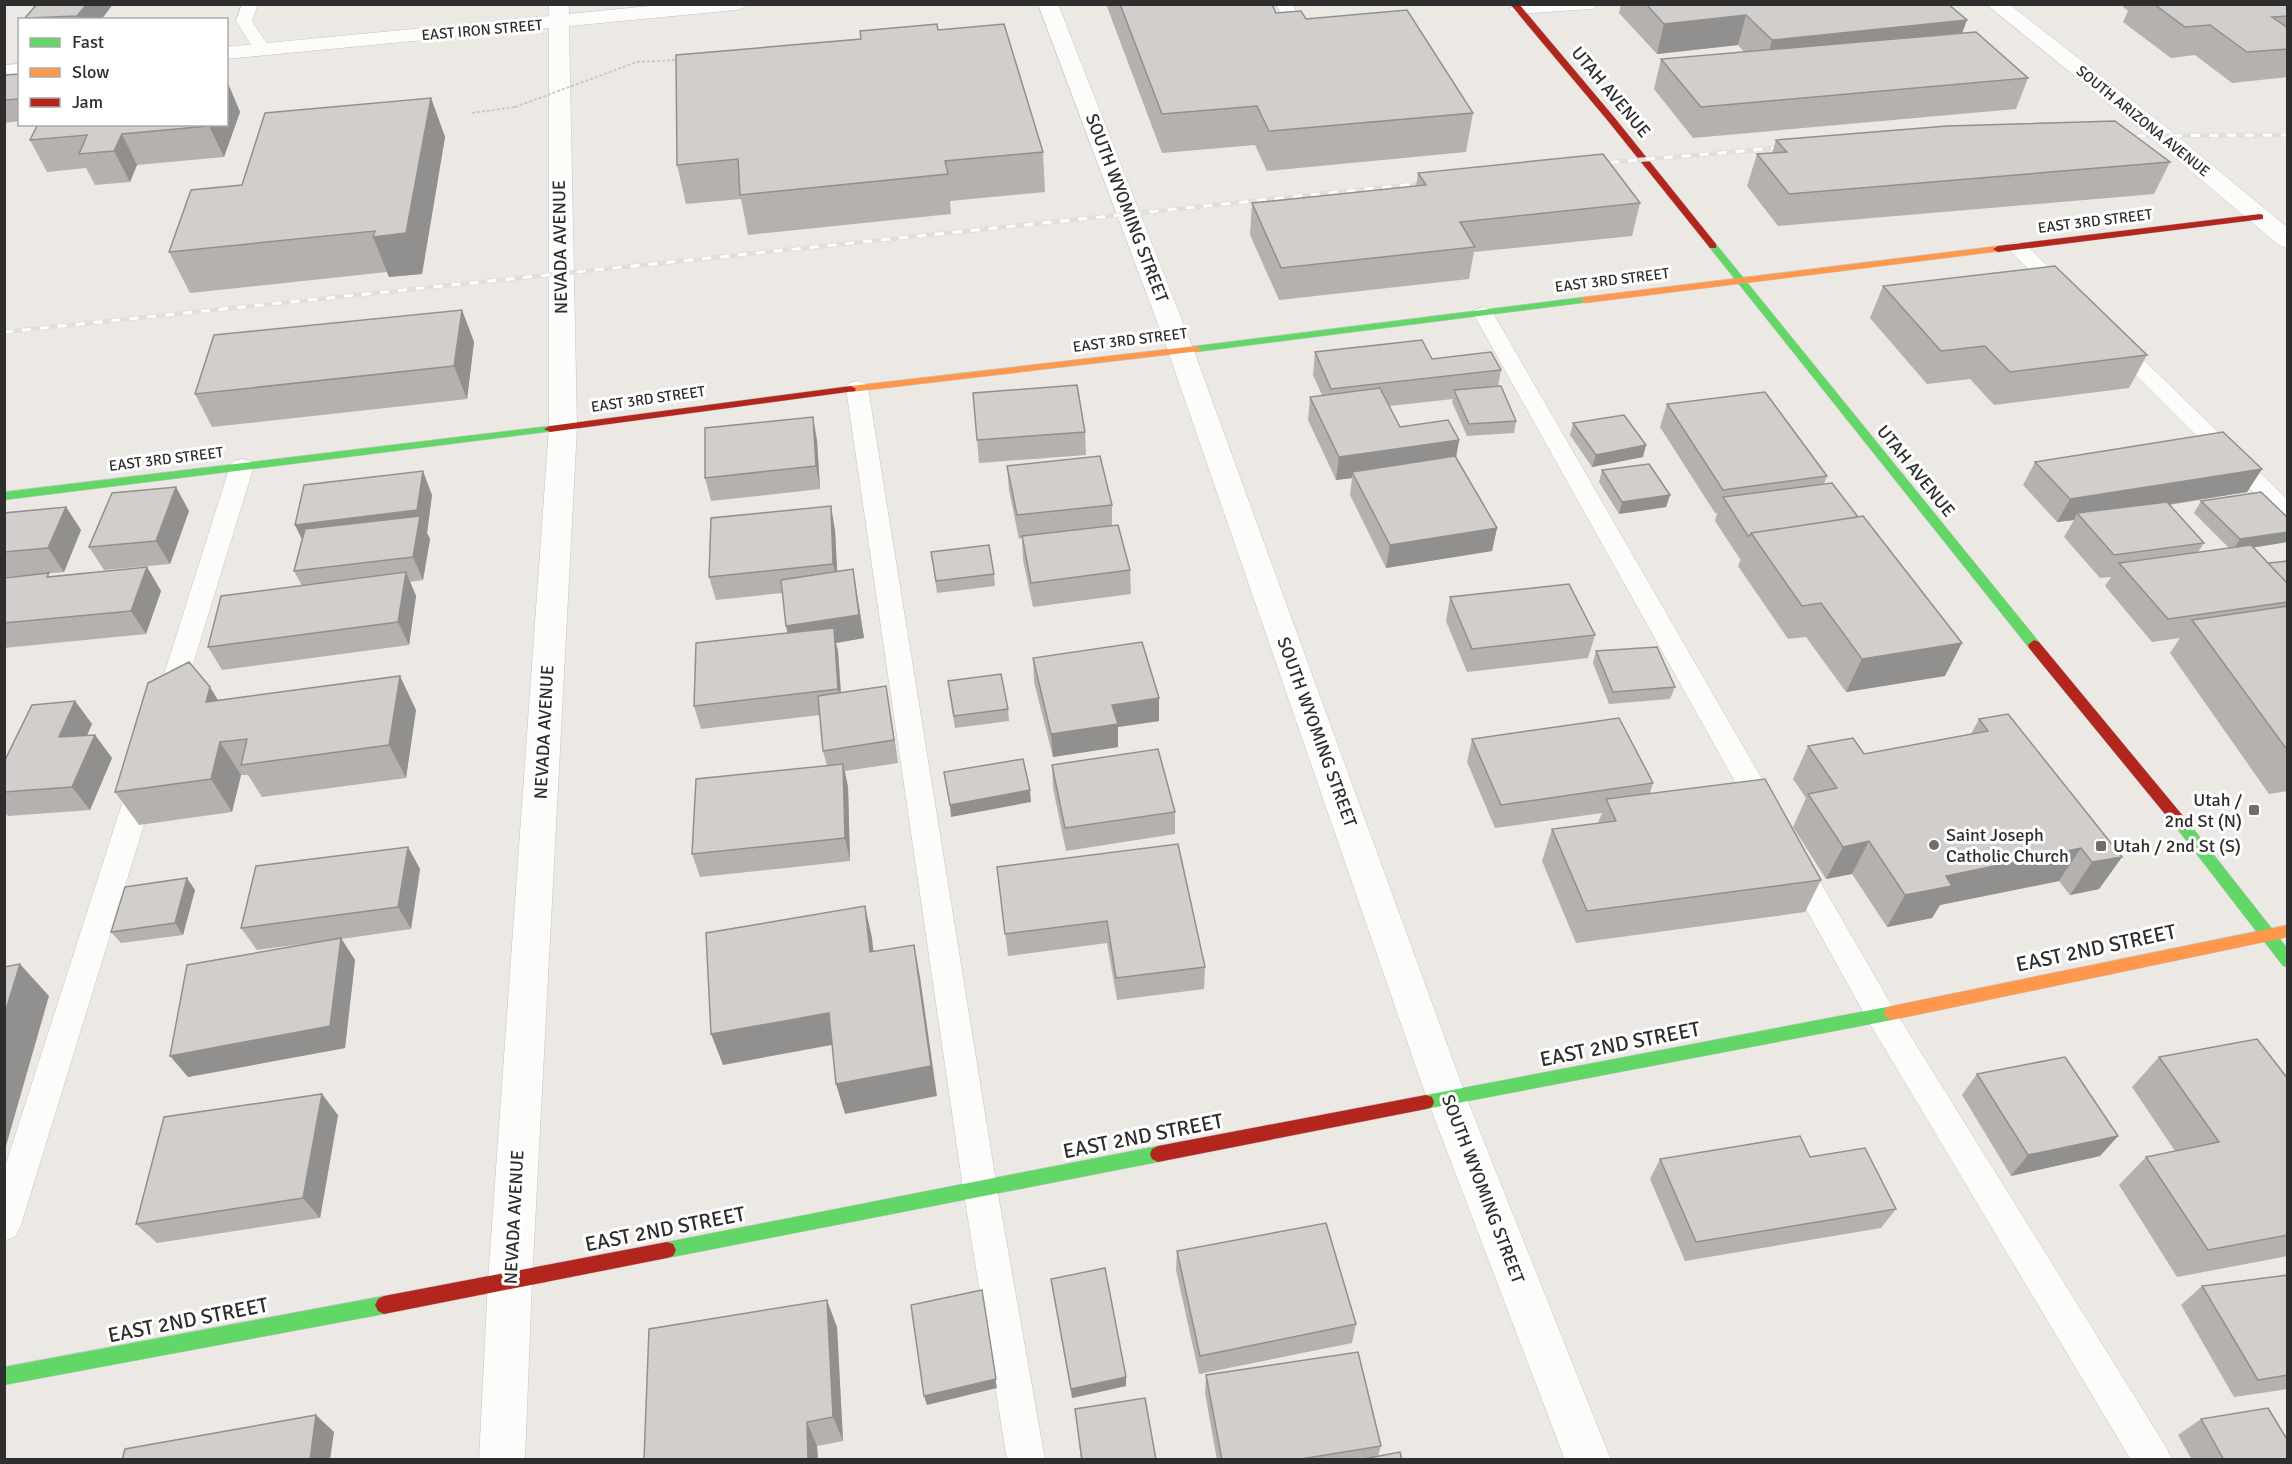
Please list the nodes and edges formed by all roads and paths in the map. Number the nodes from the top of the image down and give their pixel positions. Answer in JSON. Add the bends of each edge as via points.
{"nodes":[{"id":1,"x":250,"y":4,"type":"edge"},
{"id":2,"x":736,"y":4,"type":"edge"},
{"id":3,"x":1048,"y":4,"type":"edge"},
{"id":4,"x":1284,"y":4,"type":"edge"},
{"id":5,"x":1592,"y":4,"type":"edge"},
{"id":6,"x":1996,"y":4,"type":"edge"},
{"id":7,"x":1516,"y":7,"type":"edge"},
{"id":8,"x":558,"y":14,"type":"edge"},
{"id":9,"x":1305,"y":46,"type":"edge"},
{"id":10,"x":263,"y":50,"type":"junction"},
{"id":11,"x":228,"y":53,"type":"edge"},
{"id":12,"x":684,"y":60,"type":"edge"},
{"id":13,"x":472,"y":113,"type":"dead end"},
{"id":14,"x":2260,"y":217,"type":"junction"},
{"id":15,"x":2288,"y":241,"type":"edge"},
{"id":16,"x":2018,"y":248,"type":"junction"},
{"id":17,"x":1738,"y":280,"type":"junction"},
{"id":18,"x":2075,"y":304,"type":"edge"},
{"id":19,"x":1483,"y":313,"type":"junction"},
{"id":20,"x":2099,"y":328,"type":"edge"},
{"id":21,"x":1182,"y":351,"type":"junction"},
{"id":22,"x":857,"y":388,"type":"junction"},
{"id":23,"x":563,"y":427,"type":"junction"},
{"id":24,"x":242,"y":466,"type":"junction"},
{"id":25,"x":4,"y":496,"type":"edge"},
{"id":26,"x":2288,"y":514,"type":"edge"},
{"id":27,"x":161,"y":727,"type":"edge"},
{"id":28,"x":150,"y":761,"type":"edge"},
{"id":29,"x":2288,"y":931,"type":"edge"},
{"id":30,"x":2265,"y":934,"type":"junction"},
{"id":31,"x":2288,"y":961,"type":"edge"},
{"id":32,"x":1881,"y":1015,"type":"junction"},
{"id":33,"x":1447,"y":1099,"type":"junction"},
{"id":34,"x":980,"y":1188,"type":"junction"},
{"id":35,"x":4,"y":1226,"type":"edge"},
{"id":36,"x":510,"y":1281,"type":"junction"},
{"id":37,"x":4,"y":1376,"type":"edge"},
{"id":38,"x":502,"y":1460,"type":"edge"},
{"id":39,"x":1026,"y":1460,"type":"edge"},
{"id":40,"x":1588,"y":1460,"type":"edge"},
{"id":41,"x":2153,"y":1460,"type":"edge"}],
"edges":[{"from":1,"to":10,"type":"lane","via":[[244,21]]},
{"from":2,"to":8,"type":"street","name":"EAST IRON STREET"},
{"from":3,"to":21,"type":"street","name":"SOUTH WYOMING STREET"},
{"from":4,"to":9,"type":"lane"},
{"from":5,"to":7,"type":"lane"},
{"from":6,"to":14,"type":"street","name":"SOUTH ARIZONA AVENUE"},
{"from":7,"to":17,"type":"street","name":"UTAH AVENUE"},
{"from":8,"to":10,"type":"street","name":"EAST IRON STREET"},
{"from":8,"to":23,"type":"street","name":"NEVADA AVENUE"},
{"from":10,"to":11,"type":"street","name":"EAST IRON STREET"},
{"from":12,"to":13,"type":"path","bridge":true,"via":[[637,62],[515,107]]},
{"from":14,"to":15,"type":"street","name":"SOUTH ARIZONA AVENUE"},
{"from":14,"to":16,"type":"street","name":"EAST 3RD STREET"},
{"from":16,"to":17,"type":"street","name":"EAST 3RD STREET"},
{"from":16,"to":18,"type":"lane"},
{"from":17,"to":19,"type":"street","name":"EAST 3RD STREET"},
{"from":17,"to":30,"type":"street","name":"UTAH AVENUE","via":[[2174,815]]},
{"from":19,"to":21,"type":"street","name":"EAST 3RD STREET"},
{"from":19,"to":32,"type":"lane"},
{"from":20,"to":26,"type":"lane"},
{"from":21,"to":22,"type":"street","name":"EAST 3RD STREET"},
{"from":21,"to":33,"type":"street","name":"SOUTH WYOMING STREET"},
{"from":22,"to":23,"type":"street","name":"EAST 3RD STREET"},
{"from":22,"to":34,"type":"lane"},
{"from":23,"to":24,"type":"street","name":"EAST 3RD STREET"},
{"from":23,"to":36,"type":"street","name":"NEVADA AVENUE"},
{"from":24,"to":25,"type":"street","name":"EAST 3RD STREET"},
{"from":24,"to":27,"type":"lane"},
{"from":28,"to":35,"type":"lane"},
{"from":29,"to":30,"type":"street","name":"EAST 2ND STREET"},
{"from":30,"to":31,"type":"street","name":"UTAH AVENUE"},
{"from":30,"to":32,"type":"street","name":"EAST 2ND STREET"},
{"from":32,"to":33,"type":"street","name":"EAST 2ND STREET"},
{"from":32,"to":41,"type":"lane"},
{"from":33,"to":34,"type":"street","name":"EAST 2ND STREET"},
{"from":33,"to":40,"type":"street","name":"SOUTH WYOMING STREET"},
{"from":34,"to":36,"type":"street","name":"EAST 2ND STREET"},
{"from":34,"to":39,"type":"lane"},
{"from":36,"to":37,"type":"street","name":"EAST 2ND STREET"},
{"from":36,"to":38,"type":"street","name":"NEVADA AVENUE"}]}
